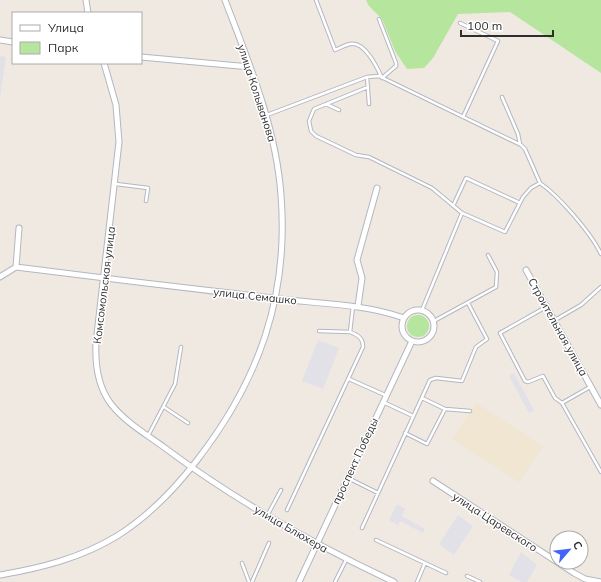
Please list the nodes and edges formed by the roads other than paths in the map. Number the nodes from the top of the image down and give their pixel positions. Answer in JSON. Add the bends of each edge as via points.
{"nodes":[{"id":1,"x":86,"y":0,"type":"edge"},
{"id":2,"x":225,"y":0,"type":"edge"},
{"id":3,"x":316,"y":0,"type":"edge"},
{"id":4,"x":88,"y":12,"type":"edge"},
{"id":5,"x":379,"y":19,"type":"dead end"},
{"id":6,"x":460,"y":23,"type":"dead end"},
{"id":7,"x":0,"y":40,"type":"edge"},
{"id":8,"x":12,"y":42,"type":"edge"},
{"id":9,"x":142,"y":57,"type":"edge"},
{"id":10,"x":104,"y":64,"type":"edge"},
{"id":11,"x":250,"y":67,"type":"junction"},
{"id":12,"x":367,"y":77,"type":"junction"},
{"id":13,"x":382,"y":78,"type":"junction"},
{"id":14,"x":368,"y":87,"type":"junction"},
{"id":15,"x":502,"y":97,"type":"dead end"},
{"id":16,"x":326,"y":104,"type":"junction"},
{"id":17,"x":368,"y":104,"type":"dead end"},
{"id":18,"x":339,"y":110,"type":"dead end"},
{"id":19,"x":266,"y":115,"type":"junction"},
{"id":20,"x":463,"y":117,"type":"junction"},
{"id":21,"x":520,"y":145,"type":"junction"},
{"id":22,"x":540,"y":183,"type":"junction"},
{"id":23,"x":116,"y":184,"type":"junction"},
{"id":24,"x":377,"y":188,"type":"dead end"},
{"id":25,"x":146,"y":201,"type":"dead end"},
{"id":26,"x":520,"y":203,"type":"junction"},
{"id":27,"x":453,"y":206,"type":"junction"},
{"id":28,"x":462,"y":213,"type":"junction"},
{"id":29,"x":19,"y":228,"type":"dead end"},
{"id":30,"x":600,"y":249,"type":"edge"},
{"id":31,"x":601,"y":254,"type":"edge"},
{"id":32,"x":488,"y":255,"type":"dead end"},
{"id":33,"x":16,"y":267,"type":"junction"},
{"id":34,"x":526,"y":270,"type":"dead end"},
{"id":35,"x":0,"y":277,"type":"edge"},
{"id":36,"x":104,"y":278,"type":"junction"},
{"id":37,"x":601,"y":287,"type":"edge"},
{"id":38,"x":275,"y":299,"type":"junction"},
{"id":39,"x":468,"y":303,"type":"junction"},
{"id":40,"x":356,"y":306,"type":"junction"},
{"id":41,"x":546,"y":306,"type":"junction"},
{"id":42,"x":422,"y":310,"type":"junction"},
{"id":43,"x":404,"y":318,"type":"junction"},
{"id":44,"x":554,"y":320,"type":"junction"},
{"id":45,"x":434,"y":321,"type":"junction"},
{"id":46,"x":319,"y":331,"type":"dead end"},
{"id":47,"x":350,"y":332,"type":"junction"},
{"id":48,"x":412,"y":341,"type":"junction"},
{"id":49,"x":181,"y":347,"type":"dead end"},
{"id":50,"x":349,"y":379,"type":"junction"},
{"id":51,"x":590,"y":386,"type":"junction"},
{"id":52,"x":386,"y":395,"type":"junction"},
{"id":53,"x":422,"y":398,"type":"junction"},
{"id":54,"x":382,"y":402,"type":"junction"},
{"id":55,"x":562,"y":402,"type":"junction"},
{"id":56,"x":601,"y":405,"type":"edge"},
{"id":57,"x":164,"y":406,"type":"junction"},
{"id":58,"x":444,"y":410,"type":"junction"},
{"id":59,"x":470,"y":411,"type":"dead end"},
{"id":60,"x":413,"y":416,"type":"junction"},
{"id":61,"x":188,"y":423,"type":"dead end"},
{"id":62,"x":405,"y":433,"type":"junction"},
{"id":63,"x":148,"y":436,"type":"junction"},
{"id":64,"x":192,"y":468,"type":"junction"},
{"id":65,"x":601,"y":472,"type":"edge"},
{"id":66,"x":347,"y":477,"type":"junction"},
{"id":67,"x":433,"y":482,"type":"dead end"},
{"id":68,"x":281,"y":490,"type":"dead end"},
{"id":69,"x":378,"y":493,"type":"junction"},
{"id":70,"x":287,"y":510,"type":"dead end"},
{"id":71,"x":267,"y":516,"type":"junction"},
{"id":72,"x":362,"y":528,"type":"dead end"},
{"id":73,"x":376,"y":540,"type":"dead end"},
{"id":74,"x":269,"y":544,"type":"dead end"},
{"id":75,"x":317,"y":545,"type":"junction"},
{"id":76,"x":346,"y":560,"type":"junction"},
{"id":77,"x":242,"y":563,"type":"dead end"},
{"id":78,"x":425,"y":563,"type":"junction"},
{"id":79,"x":446,"y":573,"type":"dead end"},
{"id":80,"x":0,"y":575,"type":"edge"},
{"id":81,"x":467,"y":576,"type":"dead end"},
{"id":82,"x":249,"y":582,"type":"edge"},
{"id":83,"x":252,"y":582,"type":"edge"},
{"id":84,"x":299,"y":582,"type":"edge"},
{"id":85,"x":335,"y":582,"type":"edge"},
{"id":86,"x":394,"y":582,"type":"edge"},
{"id":87,"x":416,"y":582,"type":"edge"},
{"id":88,"x":480,"y":582,"type":"edge"},
{"id":89,"x":601,"y":582,"type":"edge"}],
"edges":[{"from":1,"to":4,"type":"street"},
{"from":2,"to":11,"type":"street","name":"улица Колыванова"},
{"from":3,"to":13,"type":"lane","via":[[335,50],[351,44],[358,46],[374,58]]},
{"from":5,"to":13,"type":"lane","via":[[396,63],[396,66]]},
{"from":6,"to":20,"type":"lane","via":[[498,41]]},
{"from":7,"to":8,"type":"street"},
{"from":9,"to":11,"type":"street"},
{"from":10,"to":23,"type":"street","name":"Комсомольская улица","via":[[119,124]]},
{"from":11,"to":19,"type":"street","name":"улица Колыванова"},
{"from":12,"to":13,"type":"lane"},
{"from":12,"to":14,"type":"lane"},
{"from":12,"to":19,"type":"lane"},
{"from":13,"to":20,"type":"lane"},
{"from":14,"to":16,"type":"lane"},
{"from":14,"to":17,"type":"lane"},
{"from":15,"to":21,"type":"lane"},
{"from":16,"to":18,"type":"lane"},
{"from":16,"to":27,"type":"lane","via":[[314,109],[309,117],[309,126],[316,136],[356,155],[369,157],[432,188]]},
{"from":19,"to":38,"type":"street","name":"улица Колыванова","via":[[278,164],[281,194],[281,252]]},
{"from":20,"to":21,"type":"lane"},
{"from":21,"to":22,"type":"lane","via":[[525,149]]},
{"from":22,"to":26,"type":"lane","via":[[527,192]]},
{"from":22,"to":30,"type":"lane","via":[[551,190]]},
{"from":23,"to":25,"type":"lane","via":[[148,188]]},
{"from":23,"to":36,"type":"street","name":"Комсомольская улица"},
{"from":24,"to":40,"type":"street","via":[[357,260],[362,278]]},
{"from":26,"to":27,"type":"lane","via":[[466,178]]},
{"from":26,"to":28,"type":"lane","via":[[505,232]]},
{"from":27,"to":28,"type":"lane"},
{"from":28,"to":42,"type":"lane"},
{"from":29,"to":33,"type":"street"},
{"from":30,"to":31,"type":"lane"},
{"from":32,"to":39,"type":"lane","via":[[497,272],[496,287]]},
{"from":33,"to":35,"type":"street"},
{"from":33,"to":36,"type":"street","name":"улица Семашко"},
{"from":34,"to":41,"type":"street","name":"Строительная улица"},
{"from":36,"to":38,"type":"street","name":"улица Семашко"},
{"from":36,"to":63,"type":"street","name":"Комсомольская улица","via":[[96,355],[100,379],[110,403]]},
{"from":37,"to":44,"type":"lane","via":[[581,305]]},
{"from":38,"to":40,"type":"street","name":"улица Семашко"},
{"from":38,"to":64,"type":"street","name":"улица Колыванова","via":[[262,346],[247,384],[213,440]]},
{"from":39,"to":45,"type":"lane"},
{"from":39,"to":53,"type":"lane","via":[[487,339],[476,347],[462,381],[436,378],[430,380]]},
{"from":40,"to":43,"type":"street","name":"улица Семашко"},
{"from":40,"to":47,"type":"lane"},
{"from":41,"to":44,"type":"street","name":"Строительная улица"},
{"from":41,"to":55,"type":"lane","via":[[502,331],[500,335],[525,381],[543,376],[555,398]]},
{"from":42,"to":43,"type":"street","via":[[412,311]]},
{"from":42,"to":45,"type":"street","via":[[428,312]]},
{"from":43,"to":48,"type":"street","via":[[402,329]]},
{"from":44,"to":51,"type":"street","name":"Строительная улица"},
{"from":45,"to":48,"type":"street","via":[[434,332],[431,336],[422,342]]},
{"from":46,"to":47,"type":"lane"},
{"from":47,"to":50,"type":"lane","via":[[360,337],[363,347]]},
{"from":48,"to":52,"type":"street","name":"проспект Победы"},
{"from":49,"to":57,"type":"lane","via":[[175,384]]},
{"from":50,"to":52,"type":"lane"},
{"from":50,"to":70,"type":"lane"},
{"from":51,"to":55,"type":"lane"},
{"from":51,"to":56,"type":"street","name":"Строительная улица"},
{"from":52,"to":54,"type":"street","name":"проспект Победы"},
{"from":53,"to":58,"type":"lane"},
{"from":53,"to":60,"type":"lane"},
{"from":54,"to":60,"type":"lane"},
{"from":54,"to":66,"type":"street","name":"проспект Победы"},
{"from":55,"to":65,"type":"lane"},
{"from":57,"to":61,"type":"lane"},
{"from":57,"to":63,"type":"lane"},
{"from":58,"to":59,"type":"lane"},
{"from":58,"to":62,"type":"lane","via":[[427,444]]},
{"from":60,"to":62,"type":"lane"},
{"from":62,"to":69,"type":"lane"},
{"from":63,"to":64,"type":"street","name":"Комсомольская улица"},
{"from":64,"to":71,"type":"street","name":"улица Блюхера"},
{"from":64,"to":80,"type":"street","name":"улица Колыванова","via":[[155,508],[116,536],[58,562]]},
{"from":66,"to":69,"type":"lane"},
{"from":66,"to":75,"type":"street","name":"проспект Победы"},
{"from":67,"to":89,"type":"street","name":"улица Царевского","via":[[574,573],[585,579]]},
{"from":68,"to":71,"type":"lane"},
{"from":69,"to":72,"type":"lane"},
{"from":71,"to":75,"type":"street","name":"улица Блюхера"},
{"from":73,"to":78,"type":"lane"},
{"from":74,"to":83,"type":"lane"},
{"from":75,"to":76,"type":"street","name":"улица Блюхера"},
{"from":75,"to":84,"type":"street","name":"проспект Победы"},
{"from":76,"to":85,"type":"lane"},
{"from":76,"to":86,"type":"street","name":"улица Блюхера"},
{"from":77,"to":82,"type":"lane"},
{"from":78,"to":79,"type":"lane"},
{"from":78,"to":87,"type":"lane"},
{"from":81,"to":88,"type":"lane"}]}
